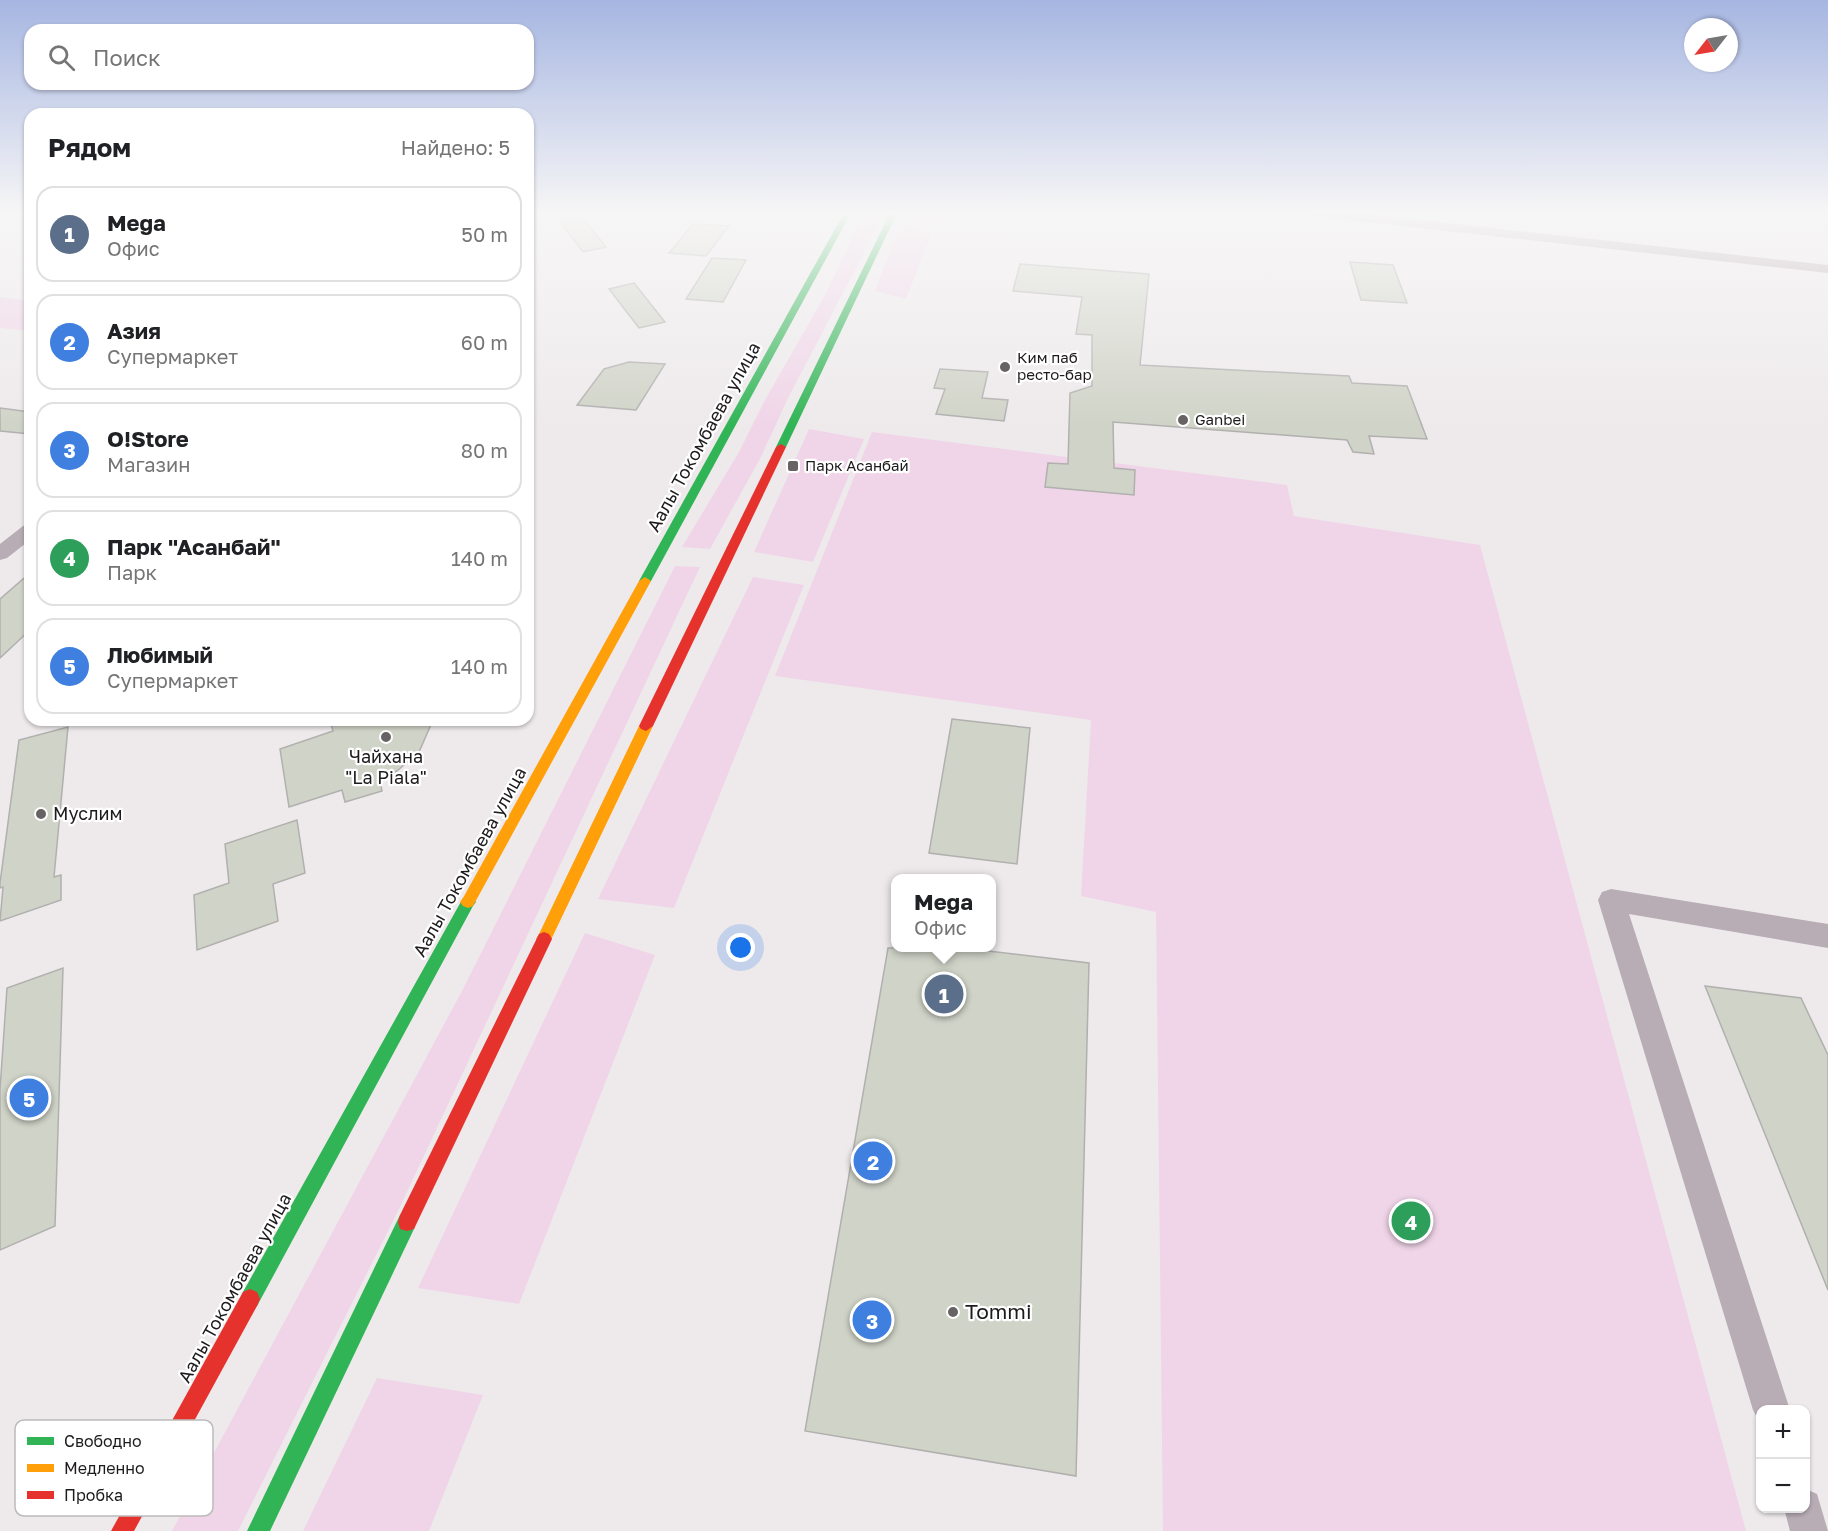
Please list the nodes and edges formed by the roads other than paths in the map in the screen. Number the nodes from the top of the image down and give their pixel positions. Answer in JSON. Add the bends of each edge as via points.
{"nodes":[{"id":1,"x":810,"y":282,"type":"edge"},
{"id":2,"x":861,"y":282,"type":"edge"},
{"id":3,"x":24,"y":535,"type":"edge"},
{"id":4,"x":0,"y":554,"type":"edge"},
{"id":5,"x":1828,"y":936,"type":"edge"},
{"id":6,"x":1770,"y":1405,"type":"edge"},
{"id":7,"x":183,"y":1420,"type":"edge"},
{"id":8,"x":1804,"y":1513,"type":"edge"},
{"id":9,"x":130,"y":1516,"type":"edge"},
{"id":10,"x":122,"y":1531,"type":"edge"},
{"id":11,"x":258,"y":1531,"type":"edge"},
{"id":12,"x":1810,"y":1531,"type":"edge"}],
"edges":[{"from":1,"to":7,"type":"main road","name":"Аалы Токомбаева улица"},
{"from":2,"to":11,"type":"main road"},
{"from":3,"to":4,"type":"street"},
{"from":5,"to":6,"type":"street","via":[[1611,900]]},
{"from":8,"to":12,"type":"street"},
{"from":9,"to":10,"type":"main road","name":"Аалы Токомбаева улица"}]}
